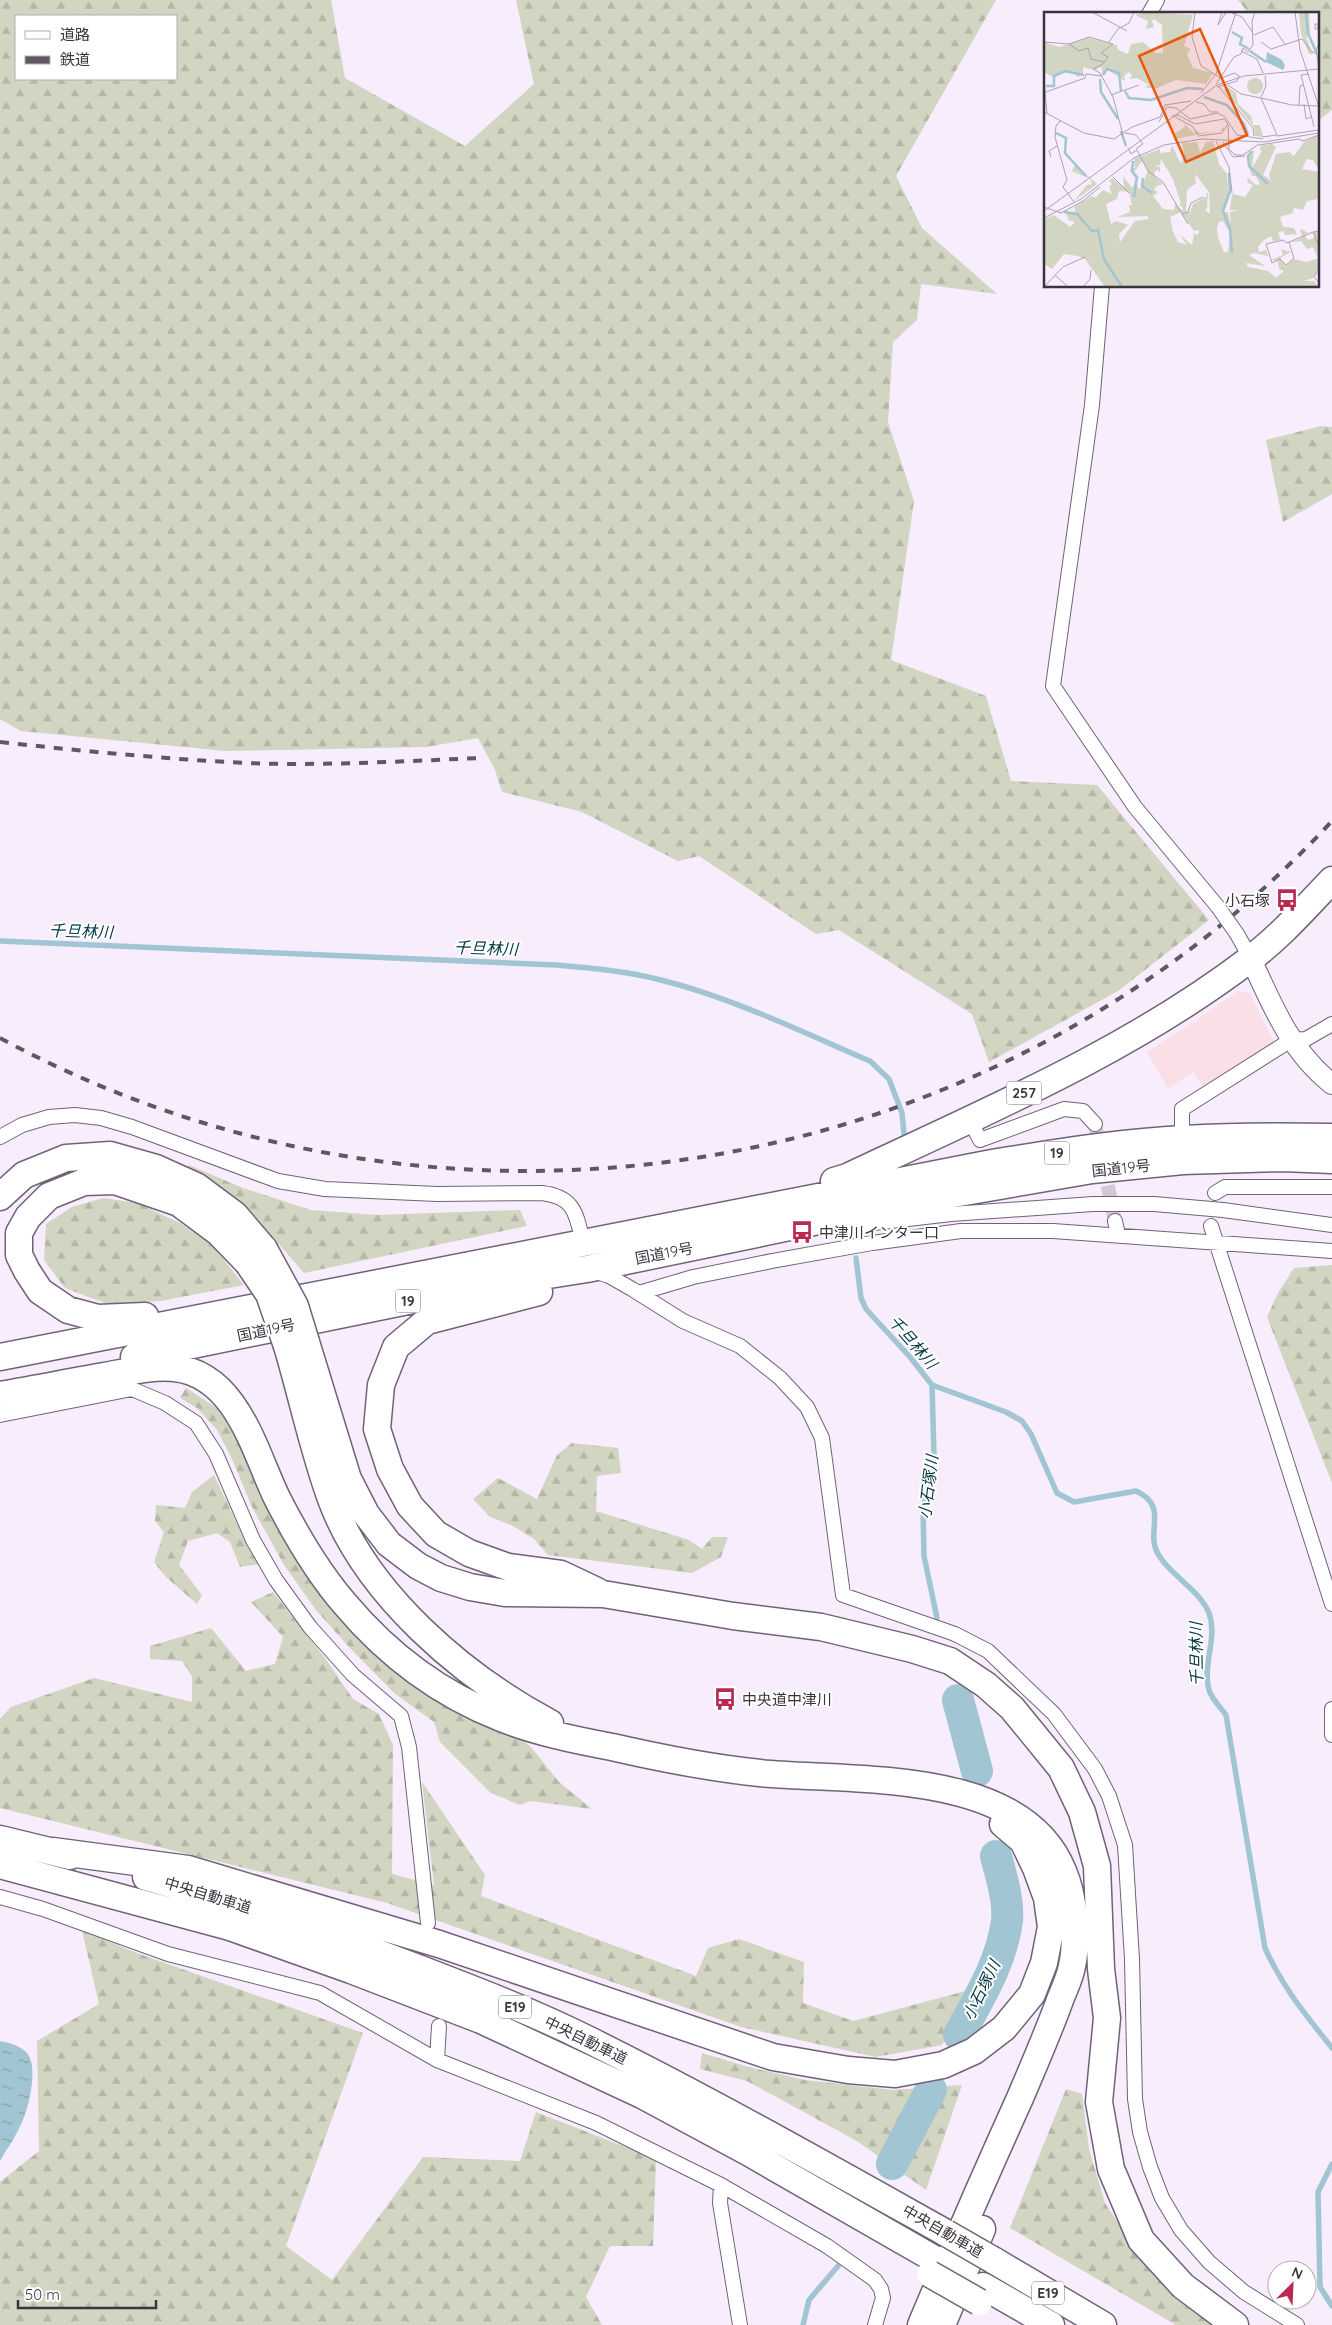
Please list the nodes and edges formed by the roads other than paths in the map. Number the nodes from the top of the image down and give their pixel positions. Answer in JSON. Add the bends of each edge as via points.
{"nodes":[{"id":1,"x":1157,"y":0,"type":"edge"},
{"id":2,"x":1151,"y":12,"type":"edge"},
{"id":3,"x":1102,"y":288,"type":"edge"},
{"id":4,"x":1332,"y":880,"type":"edge"},
{"id":5,"x":1251,"y":959,"type":"junction"},
{"id":6,"x":1332,"y":1024,"type":"edge"},
{"id":7,"x":1291,"y":1040,"type":"junction"},
{"id":8,"x":1332,"y":1084,"type":"edge"},
{"id":9,"x":1095,"y":1124,"type":"tunnel mouth"},
{"id":10,"x":975,"y":1130,"type":"junction"},
{"id":11,"x":0,"y":1137,"type":"edge"},
{"id":12,"x":1332,"y":1137,"type":"edge"},
{"id":13,"x":1182,"y":1139,"type":"junction"},
{"id":14,"x":1332,"y":1160,"type":"edge"},
{"id":15,"x":992,"y":1163,"type":"junction"},
{"id":16,"x":1332,"y":1188,"type":"edge"},
{"id":17,"x":1215,"y":1194,"type":"dead end"},
{"id":18,"x":0,"y":1197,"type":"edge"},
{"id":19,"x":786,"y":1204,"type":"junction"},
{"id":20,"x":1116,"y":1221,"type":"tunnel mouth"},
{"id":21,"x":818,"y":1222,"type":"junction"},
{"id":22,"x":1332,"y":1225,"type":"edge"},
{"id":23,"x":1212,"y":1226,"type":"dead end"},
{"id":24,"x":1118,"y":1236,"type":"junction"},
{"id":25,"x":583,"y":1242,"type":"junction"},
{"id":26,"x":1216,"y":1243,"type":"junction"},
{"id":27,"x":1332,"y":1251,"type":"edge"},
{"id":28,"x":256,"y":1256,"type":"junction"},
{"id":29,"x":494,"y":1261,"type":"junction"},
{"id":30,"x":598,"y":1272,"type":"junction"},
{"id":31,"x":639,"y":1293,"type":"junction"},
{"id":32,"x":296,"y":1344,"type":"junction"},
{"id":33,"x":0,"y":1357,"type":"edge"},
{"id":34,"x":0,"y":1384,"type":"edge"},
{"id":35,"x":0,"y":1395,"type":"edge"},
{"id":36,"x":0,"y":1415,"type":"edge"},
{"id":37,"x":603,"y":1594,"type":"junction"},
{"id":38,"x":1332,"y":1604,"type":"edge"},
{"id":39,"x":1332,"y":1710,"type":"edge"},
{"id":40,"x":1332,"y":1735,"type":"edge"},
{"id":41,"x":586,"y":1742,"type":"junction"},
{"id":42,"x":938,"y":1789,"type":"junction"},
{"id":43,"x":0,"y":1840,"type":"edge"},
{"id":44,"x":53,"y":1851,"type":"junction"},
{"id":45,"x":0,"y":1865,"type":"edge"},
{"id":46,"x":0,"y":1897,"type":"edge"},
{"id":47,"x":1098,"y":1907,"type":"junction"},
{"id":48,"x":428,"y":1923,"type":"dead end"},
{"id":49,"x":439,"y":2026,"type":"dead end"},
{"id":50,"x":436,"y":2060,"type":"junction"},
{"id":51,"x":721,"y":2185,"type":"junction"},
{"id":52,"x":981,"y":2294,"type":"junction"},
{"id":53,"x":740,"y":2325,"type":"edge"},
{"id":54,"x":875,"y":2325,"type":"edge"},
{"id":55,"x":921,"y":2325,"type":"edge"},
{"id":56,"x":942,"y":2325,"type":"edge"},
{"id":57,"x":1020,"y":2325,"type":"edge"},
{"id":58,"x":1051,"y":2325,"type":"edge"},
{"id":59,"x":1103,"y":2325,"type":"edge"},
{"id":60,"x":1235,"y":2325,"type":"edge"},
{"id":61,"x":1297,"y":2325,"type":"edge"}],
"edges":[{"from":1,"to":2,"type":"street"},
{"from":3,"to":5,"type":"street","bridge":true,"via":[[1092,405],[1053,686],[1135,807],[1218,906]]},
{"from":4,"to":5,"type":"highway","number":"257"},
{"from":5,"to":7,"type":"street"},
{"from":5,"to":10,"type":"highway","number":"257","via":[[1165,1018]]},
{"from":6,"to":7,"type":"street","via":[[1306,1038]]},
{"from":7,"to":8,"type":"street","via":[[1316,1071]]},
{"from":7,"to":13,"type":"street","via":[[1182,1109]]},
{"from":9,"to":10,"type":"street","via":[[1083,1111],[1064,1110]]},
{"from":10,"to":15,"type":"street"},
{"from":10,"to":19,"type":"highway","number":"257","via":[[847,1178],[805,1190]]},
{"from":11,"to":25,"type":"street","via":[[22,1125],[49,1117],[75,1115],[132,1127],[278,1181],[325,1189],[557,1195],[571,1203]]},
{"from":12,"to":13,"type":"highway","name":"国道19号","number":"19"},
{"from":13,"to":15,"type":"highway","name":"国道19号","number":"19"},
{"from":14,"to":21,"type":"highway","name":"国道19号","number":"19","via":[[1183,1161],[1092,1170],[930,1198]]},
{"from":15,"to":19,"type":"highway","name":"国道19号","number":"19"},
{"from":16,"to":17,"type":"street","via":[[1225,1187]]},
{"from":18,"to":28,"type":"highway","via":[[24,1175],[66,1158],[110,1155],[156,1168],[196,1186],[235,1215]]},
{"from":19,"to":25,"type":"highway","name":"国道19号","number":"19"},
{"from":20,"to":24,"type":"street"},
{"from":21,"to":22,"type":"street","via":[[837,1228],[951,1214],[1093,1204],[1154,1204]]},
{"from":21,"to":30,"type":"highway","name":"国道19号","number":"19","via":[[669,1252],[650,1267]]},
{"from":23,"to":26,"type":"street"},
{"from":24,"to":26,"type":"street"},
{"from":24,"to":31,"type":"street","via":[[1008,1230],[916,1236],[693,1277]]},
{"from":25,"to":29,"type":"highway","name":"国道19号","number":"19"},
{"from":26,"to":27,"type":"street"},
{"from":26,"to":38,"type":"street"},
{"from":28,"to":29,"type":"highway","via":[[179,1203],[115,1181],[84,1182],[49,1196],[28,1217],[19,1233],[19,1255],[40,1291],[68,1310],[98,1318],[161,1314],[309,1288],[412,1265]]},
{"from":28,"to":32,"type":"highway","bridge":true,"via":[[269,1294]]},
{"from":29,"to":33,"type":"highway","name":"国道19号","number":"19"},
{"from":30,"to":31,"type":"street"},
{"from":30,"to":34,"type":"highway","name":"国道19号","number":"19","via":[[482,1286]]},
{"from":30,"to":37,"type":"highway","via":[[427,1321],[396,1347],[381,1385],[377,1429],[390,1469],[410,1506],[436,1534],[469,1553],[508,1567],[561,1574]]},
{"from":31,"to":61,"type":"street","via":[[683,1321],[740,1346],[780,1378],[807,1407],[822,1438],[843,1595],[954,1634],[988,1650],[1054,1714],[1095,1770],[1109,1796],[1125,1845],[1136,2099],[1140,2132],[1150,2167],[1162,2198],[1181,2230],[1209,2262],[1244,2292]]},
{"from":32,"to":37,"type":"highway","via":[[348,1480],[366,1514],[390,1544],[440,1578],[470,1587],[505,1593]]},
{"from":32,"to":41,"type":"highway","via":[[331,1499],[345,1530],[379,1582],[409,1619],[472,1673],[543,1719]]},
{"from":35,"to":41,"type":"highway","via":[[147,1368],[177,1368],[203,1377],[233,1404],[277,1498],[311,1558],[345,1604],[385,1646],[420,1675],[501,1718]]},
{"from":36,"to":48,"type":"street","via":[[132,1389],[165,1403],[196,1423],[216,1454],[253,1540],[276,1580],[310,1627],[352,1675],[401,1716],[409,1747]]},
{"from":37,"to":47,"type":"highway","via":[[821,1627],[912,1649],[950,1662],[986,1685],[1012,1708],[1061,1768],[1082,1812],[1097,1866]]},
{"from":39,"to":40,"type":"street"},
{"from":41,"to":42,"type":"highway","via":[[665,1759],[760,1773],[867,1778]]},
{"from":42,"to":44,"type":"highway","via":[[995,1818],[1023,1841],[1048,1898],[1051,1927],[1044,1963],[1032,1994],[1004,2028],[974,2051],[943,2065],[895,2074],[848,2070],[773,2057],[448,1948],[188,1869]]},
{"from":42,"to":55,"type":"highway","via":[[971,1794],[997,1804],[1020,1817],[1043,1839],[1063,1869],[1075,1922],[1072,1965],[1049,2031]]},
{"from":43,"to":44,"type":"highway","name":"中央自動車道","number":"E19"},
{"from":44,"to":59,"type":"highway","name":"中央自動車道","number":"E19","bridge":true,"via":[[285,1918],[485,1993],[587,2039],[774,2136]]},
{"from":45,"to":52,"type":"highway","name":"中央自動車道","number":"E19","via":[[230,1927],[480,2020],[642,2095],[777,2168]]},
{"from":46,"to":50,"type":"street","via":[[168,1954],[320,1993]]},
{"from":47,"to":56,"type":"highway","via":[[1086,1976],[1063,2042]]},
{"from":47,"to":60,"type":"highway","via":[[1107,2018],[1099,2102],[1111,2169],[1141,2240],[1183,2286]]},
{"from":49,"to":50,"type":"street"},
{"from":50,"to":51,"type":"street","via":[[596,2123]]},
{"from":51,"to":53,"type":"street","via":[[720,2203]]},
{"from":51,"to":54,"type":"street","via":[[827,2246],[875,2280],[882,2288],[882,2298]]},
{"from":52,"to":57,"type":"highway"},
{"from":52,"to":58,"type":"highway","name":"中央自動車道","number":"E19"}]}
